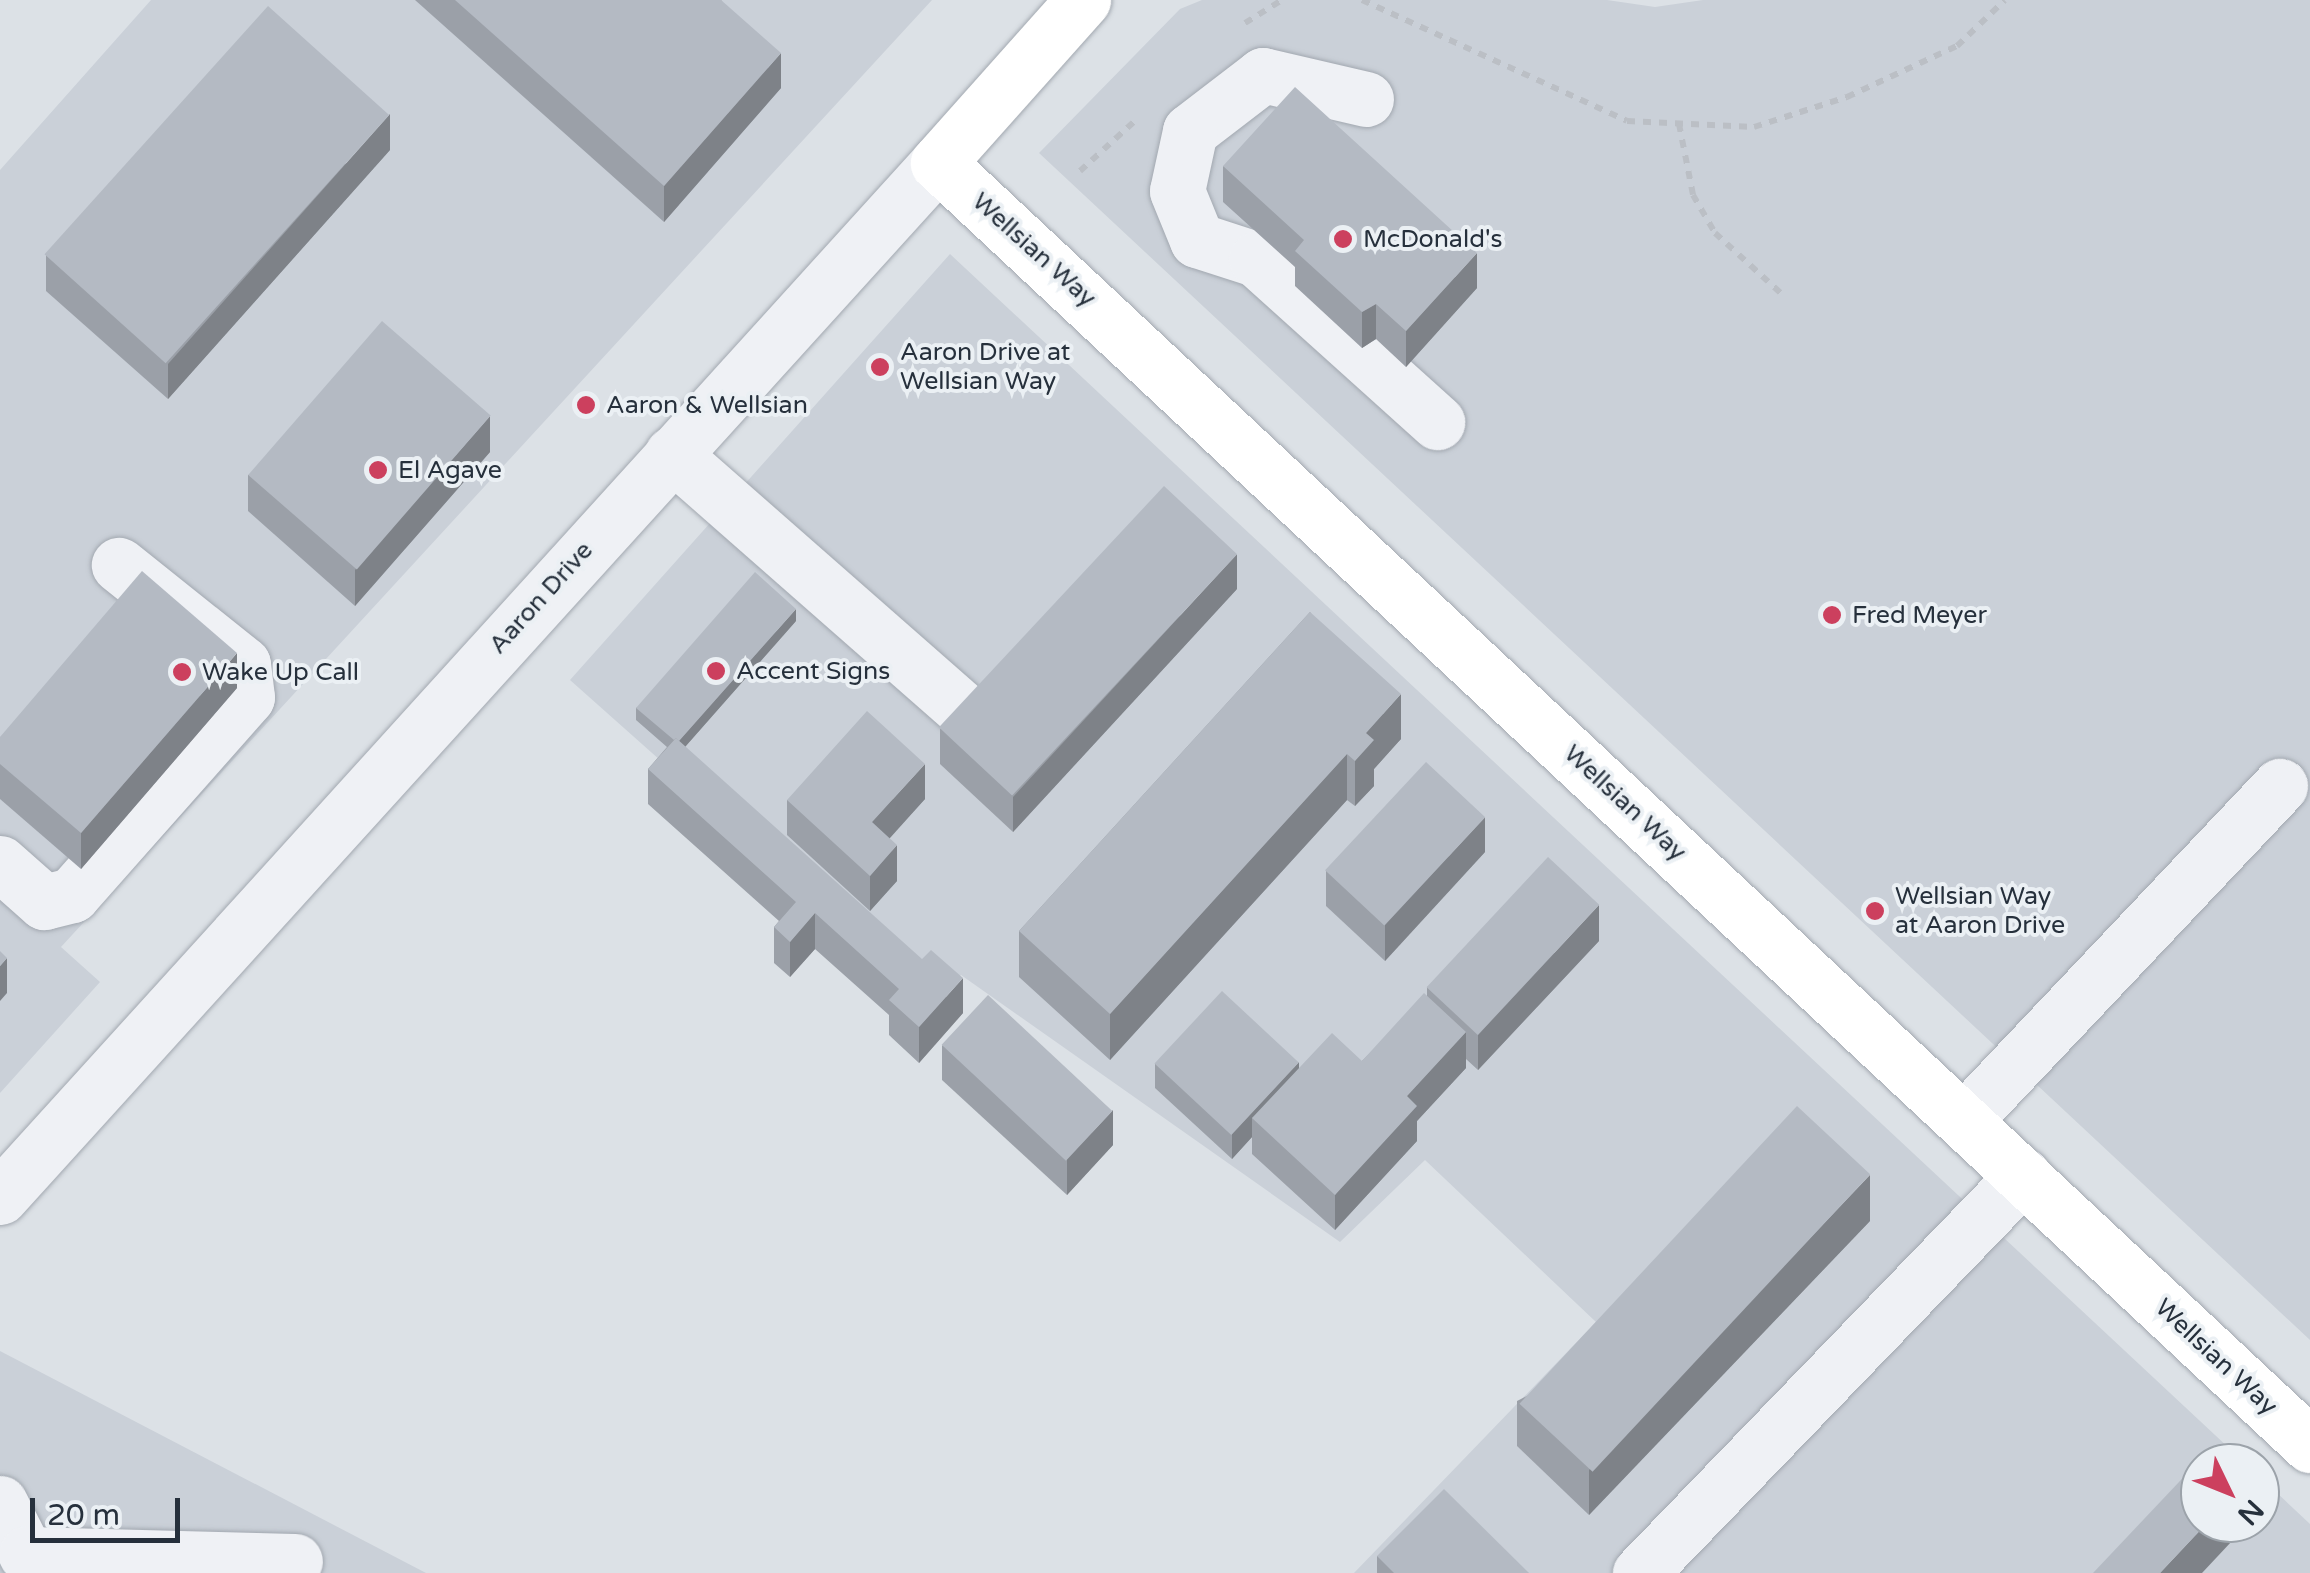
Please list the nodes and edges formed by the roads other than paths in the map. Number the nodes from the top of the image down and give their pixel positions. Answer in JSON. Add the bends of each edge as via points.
{"nodes":[{"id":1,"x":1082,"y":0,"type":"edge"},
{"id":2,"x":1366,"y":99,"type":"dead end"},
{"id":3,"x":938,"y":163,"type":"junction"},
{"id":4,"x":1437,"y":422,"type":"dead end"},
{"id":5,"x":672,"y":454,"type":"junction"},
{"id":6,"x":119,"y":566,"type":"dead end"},
{"id":7,"x":960,"y":707,"type":"edge"},
{"id":8,"x":2280,"y":786,"type":"dead end"},
{"id":9,"x":0,"y":863,"type":"edge"},
{"id":10,"x":1964,"y":1120,"type":"junction"},
{"id":11,"x":2023,"y":1176,"type":"junction"},
{"id":12,"x":0,"y":1197,"type":"edge"},
{"id":13,"x":2310,"y":1445,"type":"edge"},
{"id":14,"x":0,"y":1503,"type":"edge"},
{"id":15,"x":294,"y":1561,"type":"dead end"},
{"id":16,"x":17,"y":1563,"type":"edge"},
{"id":17,"x":142,"y":1566,"type":"edge"},
{"id":18,"x":1640,"y":1573,"type":"edge"}],
"edges":[{"from":1,"to":3,"type":"main road","name":"Aaron Drive"},
{"from":2,"to":4,"type":"street","via":[[1263,75],[1190,130],[1177,191],[1197,240],[1256,259]]},
{"from":3,"to":5,"type":"street","name":"Aaron Drive"},
{"from":3,"to":10,"type":"main road","name":"Wellsian Way"},
{"from":5,"to":7,"type":"street"},
{"from":5,"to":12,"type":"street","name":"Aaron Drive"},
{"from":6,"to":9,"type":"street","via":[[243,664],[246,697],[72,894],[44,902]]},
{"from":8,"to":10,"type":"street"},
{"from":10,"to":11,"type":"main road","name":"Wellsian Way"},
{"from":11,"to":13,"type":"main road","name":"Wellsian Way"},
{"from":11,"to":18,"type":"street"},
{"from":14,"to":16,"type":"street"},
{"from":15,"to":17,"type":"street"},
{"from":16,"to":17,"type":"street"}]}
